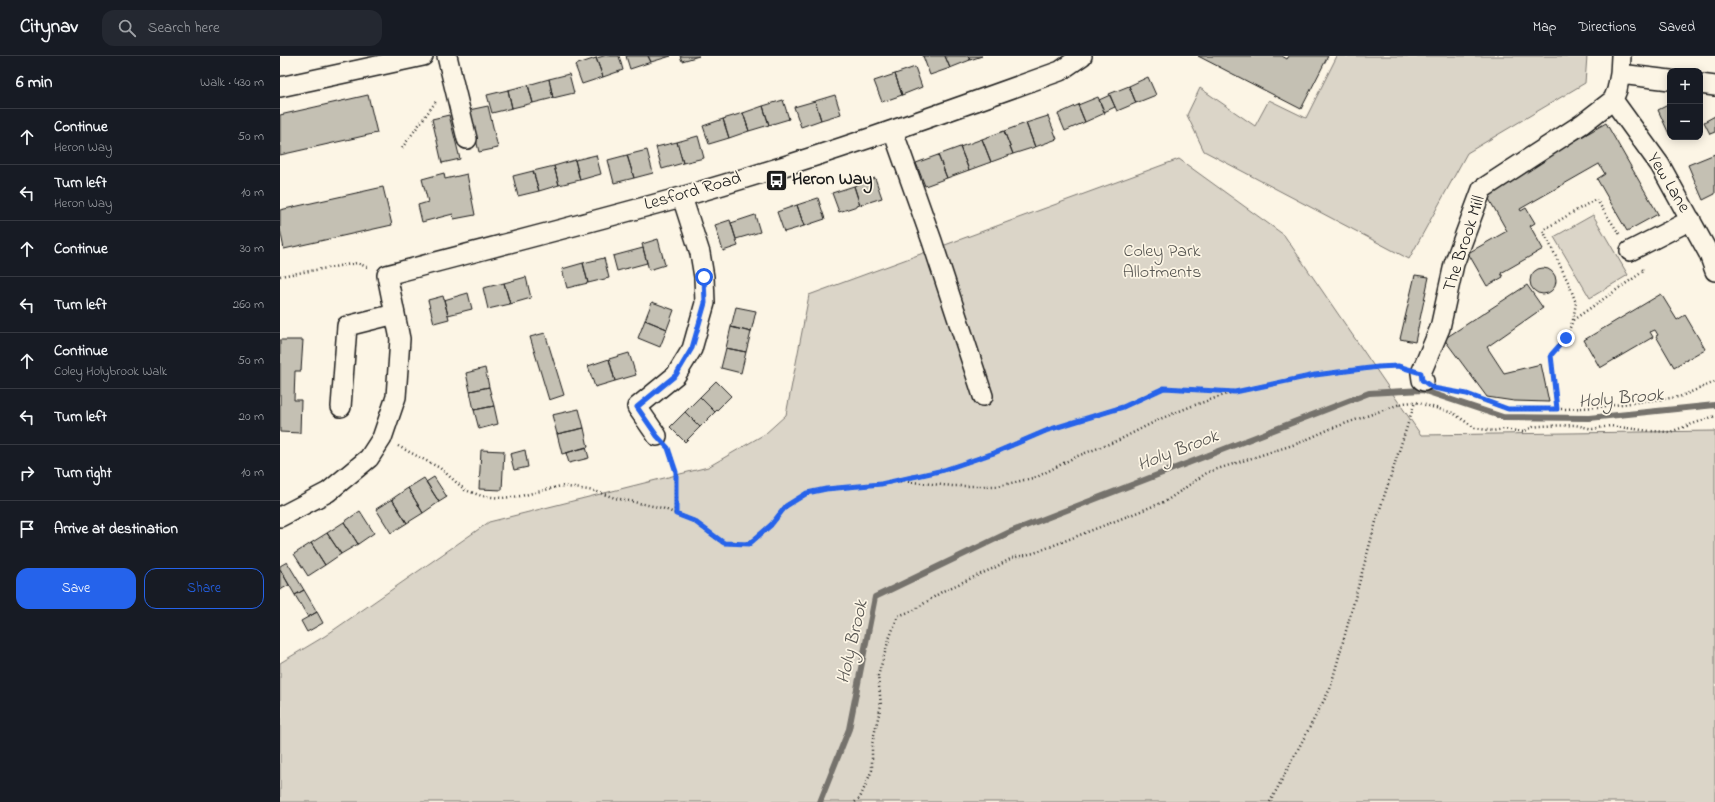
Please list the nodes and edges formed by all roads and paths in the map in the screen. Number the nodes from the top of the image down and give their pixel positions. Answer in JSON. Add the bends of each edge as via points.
{"nodes":[{"id":1,"x":423,"y":56,"type":"edge"},
{"id":2,"x":447,"y":56,"type":"edge"},
{"id":3,"x":1082,"y":56,"type":"edge"},
{"id":4,"x":1620,"y":65,"type":"edge"},
{"id":5,"x":452,"y":79,"type":"junction"},
{"id":6,"x":1667,"y":79,"type":"edge"},
{"id":7,"x":1703,"y":84,"type":"edge"},
{"id":8,"x":1715,"y":86,"type":"edge"},
{"id":9,"x":280,"y":87,"type":"edge"},
{"id":10,"x":1613,"y":100,"type":"junction"},
{"id":11,"x":893,"y":131,"type":"junction"},
{"id":12,"x":467,"y":139,"type":"dead end"},
{"id":13,"x":402,"y":148,"type":"dead end"},
{"id":14,"x":682,"y":197,"type":"junction"},
{"id":15,"x":1690,"y":220,"type":"junction"},
{"id":16,"x":1630,"y":251,"type":"junction"},
{"id":17,"x":1713,"y":259,"type":"edge"},
{"id":18,"x":387,"y":275,"type":"junction"},
{"id":19,"x":280,"y":276,"type":"edge"},
{"id":20,"x":395,"y":314,"type":"junction"},
{"id":21,"x":1573,"y":320,"type":"junction"},
{"id":22,"x":1422,"y":378,"type":"junction"},
{"id":23,"x":1715,"y":382,"type":"edge"},
{"id":24,"x":1235,"y":392,"type":"junction"},
{"id":25,"x":983,"y":396,"type":"dead end"},
{"id":26,"x":1415,"y":402,"type":"junction"},
{"id":27,"x":341,"y":407,"type":"dead end"},
{"id":28,"x":1557,"y":409,"type":"junction"},
{"id":29,"x":1715,"y":416,"type":"edge"},
{"id":30,"x":657,"y":436,"type":"joint"},
{"id":31,"x":382,"y":438,"type":"junction"},
{"id":32,"x":897,"y":480,"type":"junction"},
{"id":33,"x":676,"y":514,"type":"junction"},
{"id":34,"x":280,"y":517,"type":"edge"},
{"id":35,"x":855,"y":802,"type":"edge"},
{"id":36,"x":1270,"y":802,"type":"edge"}],
"edges":[{"from":1,"to":9,"type":"street"},
{"from":2,"to":5,"type":"street"},
{"from":3,"to":11,"type":"street","name":"Lesford Road","via":[[1060,71]]},
{"from":4,"to":6,"type":"street"},
{"from":4,"to":10,"type":"street"},
{"from":5,"to":12,"type":"street"},
{"from":5,"to":13,"type":"path"},
{"from":7,"to":8,"type":"street"},
{"from":10,"to":15,"type":"street","name":"Yew Lane","via":[[1660,165]]},
{"from":10,"to":22,"type":"street","name":"The Brook Mill","via":[[1582,124],[1482,189],[1454,264],[1440,328]]},
{"from":11,"to":14,"type":"street","name":"Lesford Road"},
{"from":11,"to":25,"type":"street"},
{"from":14,"to":18,"type":"street","name":"Lesford Road"},
{"from":14,"to":30,"type":"street","via":[[700,253],[705,303],[692,348],[676,375],[637,407]]},
{"from":15,"to":16,"type":"street"},
{"from":15,"to":17,"type":"street","name":"Yew Lane"},
{"from":16,"to":21,"type":"path","via":[[1644,271]]},
{"from":16,"to":21,"type":"path","via":[[1596,199],[1543,230],[1576,303]]},
{"from":18,"to":19,"type":"path","via":[[357,263]]},
{"from":18,"to":20,"type":"street"},
{"from":20,"to":27,"type":"street","via":[[347,326]]},
{"from":20,"to":31,"type":"street","via":[[400,339],[396,398]]},
{"from":21,"to":28,"type":"path","via":[[1566,338],[1551,355]]},
{"from":22,"to":24,"type":"path","via":[[1398,366],[1378,367],[1315,375]]},
{"from":22,"to":28,"type":"path","via":[[1433,388],[1467,394],[1508,409]]},
{"from":23,"to":28,"type":"path","via":[[1679,397],[1598,407]]},
{"from":24,"to":32,"type":"path","via":[[1164,388],[1123,407],[1048,430],[994,453],[944,470]]},
{"from":24,"to":32,"type":"path","via":[[1160,419],[1119,440],[1075,456],[1037,477],[998,486],[953,486]]},
{"from":26,"to":29,"type":"path","via":[[1453,413],[1475,428],[1494,431],[1504,429],[1523,432],[1533,427],[1568,425],[1593,429],[1610,426],[1670,432]]},
{"from":26,"to":35,"type":"path","via":[[1403,403],[1369,414],[1298,444],[1208,472],[1166,502],[1034,554],[1012,558],[898,616],[878,676],[881,705],[872,744],[872,770],[860,798]]},
{"from":26,"to":36,"type":"path","via":[[1377,518],[1330,689]]},
{"from":30,"to":33,"type":"path","via":[[668,448],[676,472]]},
{"from":31,"to":33,"type":"path","via":[[440,468],[465,490],[482,496],[520,496],[561,486],[595,491]]},
{"from":31,"to":34,"type":"street","via":[[369,458],[328,492]]},
{"from":32,"to":33,"type":"path","via":[[807,493],[786,506],[771,525],[749,544],[724,543],[694,521]]}]}
